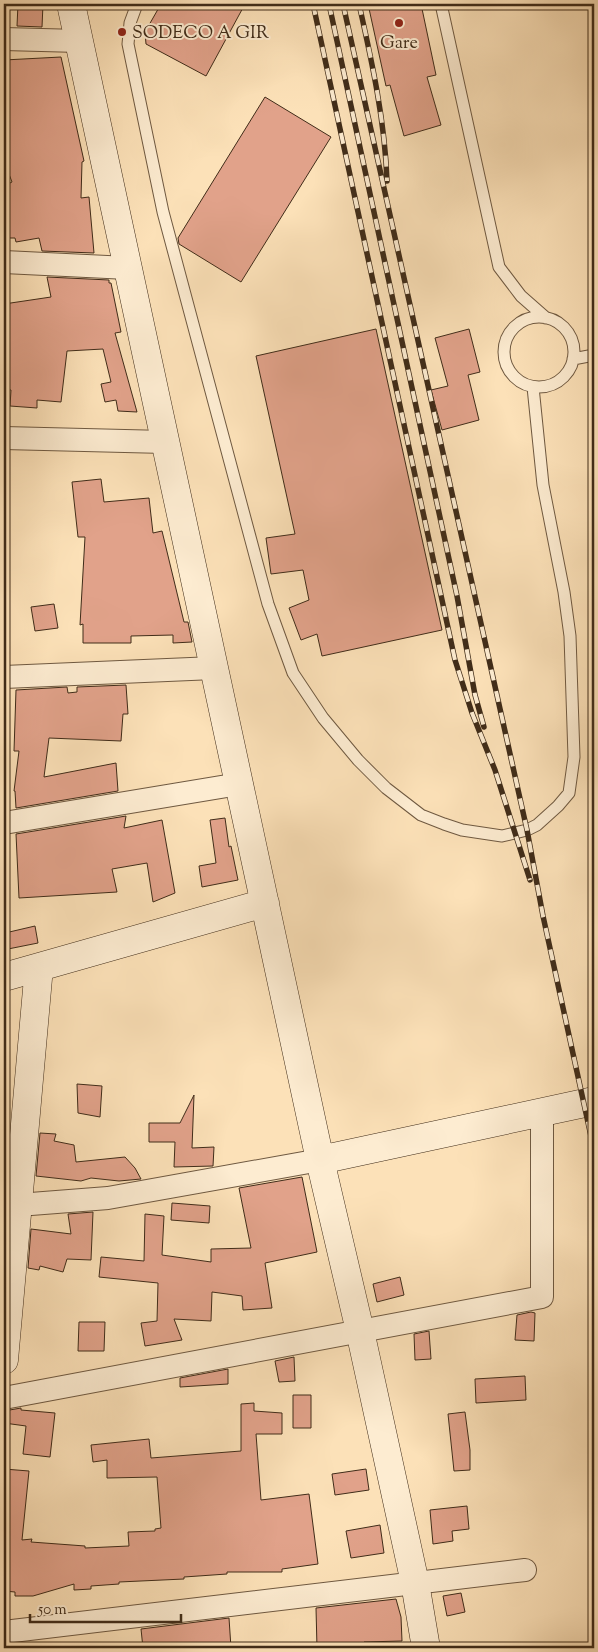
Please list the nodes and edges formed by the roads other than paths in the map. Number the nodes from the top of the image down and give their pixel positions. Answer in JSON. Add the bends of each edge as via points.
{"nodes":[{"id":1,"x":71,"y":4,"type":"edge"},
{"id":2,"x":137,"y":4,"type":"edge"},
{"id":3,"x":441,"y":4,"type":"edge"},
{"id":4,"x":4,"y":39,"type":"edge"},
{"id":5,"x":79,"y":41,"type":"junction"},
{"id":6,"x":4,"y":262,"type":"edge"},
{"id":7,"x":128,"y":268,"type":"junction"},
{"id":8,"x":546,"y":318,"type":"junction"},
{"id":9,"x":594,"y":355,"type":"edge"},
{"id":10,"x":573,"y":359,"type":"junction"},
{"id":11,"x":533,"y":387,"type":"junction"},
{"id":12,"x":4,"y":438,"type":"edge"},
{"id":13,"x":165,"y":442,"type":"junction"},
{"id":14,"x":214,"y":668,"type":"junction"},
{"id":15,"x":4,"y":677,"type":"edge"},
{"id":16,"x":239,"y":784,"type":"junction"},
{"id":17,"x":4,"y":823,"type":"edge"},
{"id":18,"x":265,"y":903,"type":"junction"},
{"id":19,"x":39,"y":967,"type":"junction"},
{"id":20,"x":4,"y":977,"type":"edge"},
{"id":21,"x":594,"y":1101,"type":"edge"},
{"id":22,"x":542,"y":1113,"type":"junction"},
{"id":23,"x":320,"y":1160,"type":"junction"},
{"id":24,"x":11,"y":1202,"type":"edge"},
{"id":25,"x":360,"y":1331,"type":"junction"},
{"id":26,"x":4,"y":1360,"type":"edge"},
{"id":27,"x":4,"y":1398,"type":"edge"},
{"id":28,"x":525,"y":1570,"type":"dead end"},
{"id":29,"x":414,"y":1584,"type":"junction"},
{"id":30,"x":4,"y":1632,"type":"edge"},
{"id":31,"x":426,"y":1648,"type":"edge"}],
"edges":[{"from":1,"to":5,"type":"street"},
{"from":2,"to":11,"type":"lane","via":[[130,23],[128,44],[163,212],[268,604],[293,673],[322,718],[386,788],[421,815],[462,830],[502,836],[537,825],[558,806],[569,793],[574,757],[570,636],[542,485]]},
{"from":3,"to":8,"type":"lane","via":[[499,267],[522,296]]},
{"from":4,"to":5,"type":"street"},
{"from":5,"to":7,"type":"street"},
{"from":6,"to":7,"type":"street"},
{"from":7,"to":13,"type":"street"},
{"from":8,"to":10,"type":"lane","via":[[556,321],[570,335]]},
{"from":8,"to":11,"type":"lane","via":[[526,320],[518,325],[506,341],[504,351],[507,365],[515,378]]},
{"from":9,"to":10,"type":"lane"},
{"from":10,"to":11,"type":"lane","via":[[568,373],[561,380],[553,385]]},
{"from":12,"to":13,"type":"street"},
{"from":13,"to":14,"type":"street"},
{"from":14,"to":15,"type":"street"},
{"from":14,"to":16,"type":"street"},
{"from":16,"to":17,"type":"street"},
{"from":16,"to":18,"type":"street"},
{"from":18,"to":19,"type":"street"},
{"from":18,"to":23,"type":"street"},
{"from":19,"to":20,"type":"street"},
{"from":19,"to":24,"type":"street"},
{"from":21,"to":22,"type":"street"},
{"from":22,"to":23,"type":"street"},
{"from":22,"to":25,"type":"street","via":[[542,1297]]},
{"from":23,"to":24,"type":"street","via":[[108,1198]]},
{"from":23,"to":25,"type":"street"},
{"from":24,"to":26,"type":"street"},
{"from":25,"to":27,"type":"street"},
{"from":25,"to":29,"type":"street"},
{"from":28,"to":29,"type":"street"},
{"from":29,"to":30,"type":"street"},
{"from":29,"to":31,"type":"street"}]}
